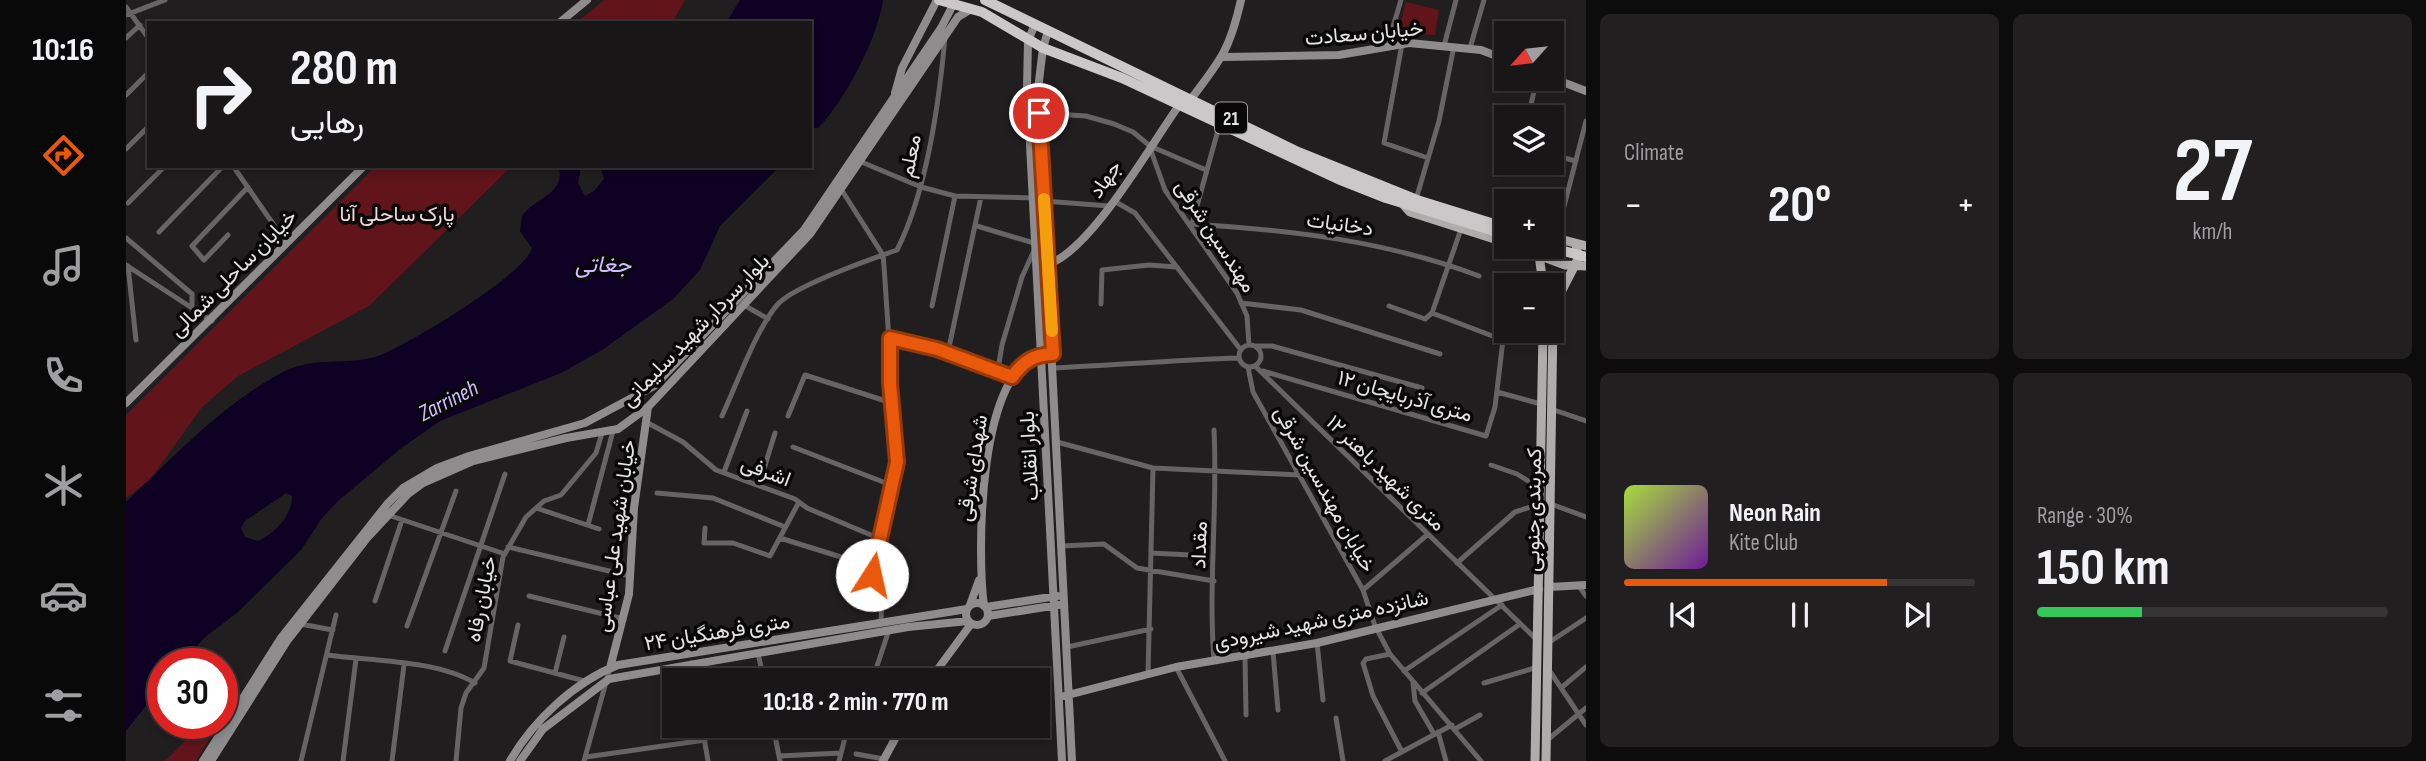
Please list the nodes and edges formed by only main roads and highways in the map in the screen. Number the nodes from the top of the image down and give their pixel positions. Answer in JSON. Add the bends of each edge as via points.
{"nodes":[{"id":1,"x":587,"y":0,"type":"edge"},
{"id":2,"x":985,"y":0,"type":"edge"},
{"id":3,"x":1241,"y":0,"type":"edge"},
{"id":4,"x":943,"y":2,"type":"edge"},
{"id":5,"x":971,"y":9,"type":"junction"},
{"id":6,"x":561,"y":21,"type":"edge"},
{"id":7,"x":1035,"y":24,"type":"junction"},
{"id":8,"x":1048,"y":31,"type":"junction"},
{"id":9,"x":1028,"y":41,"type":"junction"},
{"id":10,"x":1043,"y":48,"type":"junction"},
{"id":11,"x":930,"y":51,"type":"junction"},
{"id":12,"x":1494,"y":56,"type":"edge"},
{"id":13,"x":1222,"y":57,"type":"junction"},
{"id":14,"x":1564,"y":83,"type":"edge"},
{"id":15,"x":1027,"y":87,"type":"junction"},
{"id":16,"x":1038,"y":89,"type":"junction"},
{"id":17,"x":1586,"y":91,"type":"edge"},
{"id":18,"x":895,"y":96,"type":"junction"},
{"id":19,"x":1191,"y":99,"type":"junction"},
{"id":20,"x":1180,"y":104,"type":"junction"},
{"id":21,"x":362,"y":168,"type":"edge"},
{"id":22,"x":1404,"y":199,"type":"junction"},
{"id":23,"x":1416,"y":201,"type":"junction"},
{"id":24,"x":1494,"y":222,"type":"edge"},
{"id":25,"x":1494,"y":230,"type":"edge"},
{"id":26,"x":1494,"y":239,"type":"edge"},
{"id":27,"x":1564,"y":242,"type":"edge"},
{"id":28,"x":1564,"y":242,"type":"edge"},
{"id":29,"x":1576,"y":244,"type":"junction"},
{"id":30,"x":1586,"y":248,"type":"edge"},
{"id":31,"x":1564,"y":251,"type":"edge"},
{"id":32,"x":1586,"y":257,"type":"edge"},
{"id":33,"x":1555,"y":259,"type":"edge"},
{"id":34,"x":1049,"y":264,"type":"junction"},
{"id":35,"x":1574,"y":264,"type":"junction"},
{"id":36,"x":1586,"y":266,"type":"edge"},
{"id":37,"x":1564,"y":285,"type":"edge"},
{"id":38,"x":1543,"y":343,"type":"edge"},
{"id":39,"x":1552,"y":343,"type":"edge"},
{"id":40,"x":1042,"y":354,"type":"junction"},
{"id":41,"x":1053,"y":354,"type":"junction"},
{"id":42,"x":126,"y":403,"type":"edge"},
{"id":43,"x":628,"y":403,"type":"junction"},
{"id":44,"x":648,"y":407,"type":"junction"},
{"id":45,"x":639,"y":416,"type":"junction"},
{"id":46,"x":598,"y":418,"type":"junction"},
{"id":47,"x":602,"y":433,"type":"junction"},
{"id":48,"x":980,"y":577,"type":"junction"},
{"id":49,"x":1582,"y":585,"type":"edge"},
{"id":50,"x":1549,"y":587,"type":"junction"},
{"id":51,"x":1539,"y":589,"type":"junction"},
{"id":52,"x":1063,"y":595,"type":"junction"},
{"id":53,"x":1053,"y":601,"type":"junction"},
{"id":54,"x":1064,"y":605,"type":"junction"},
{"id":55,"x":968,"y":607,"type":"junction"},
{"id":56,"x":986,"y":610,"type":"junction"},
{"id":57,"x":970,"y":623,"type":"junction"},
{"id":58,"x":1543,"y":642,"type":"junction"},
{"id":59,"x":690,"y":658,"type":"junction"},
{"id":60,"x":1543,"y":667,"type":"junction"},
{"id":61,"x":610,"y":668,"type":"junction"},
{"id":62,"x":938,"y":668,"type":"edge"},
{"id":63,"x":1069,"y":695,"type":"junction"},
{"id":64,"x":1058,"y":696,"type":"junction"},
{"id":65,"x":896,"y":738,"type":"edge"},
{"id":66,"x":884,"y":760,"type":"edge"},
{"id":67,"x":203,"y":761,"type":"edge"},
{"id":68,"x":211,"y":761,"type":"edge"},
{"id":69,"x":510,"y":761,"type":"edge"},
{"id":70,"x":520,"y":761,"type":"edge"},
{"id":71,"x":1062,"y":761,"type":"edge"},
{"id":72,"x":1072,"y":761,"type":"edge"},
{"id":73,"x":1535,"y":761,"type":"edge"},
{"id":74,"x":1546,"y":761,"type":"edge"}],
"edges":[{"from":1,"to":6,"type":"main road"},
{"from":2,"to":7,"type":"highway","number":"21"},
{"from":3,"to":13,"type":"main road","via":[[1233,38]]},
{"from":4,"to":5,"type":"highway","number":"21"},
{"from":4,"to":11,"type":"main road","name":"بلوار سردار شهید سلیمانی","via":[[948,18]]},
{"from":4,"to":18,"type":"main road","via":[[902,68]]},
{"from":5,"to":9,"type":"highway","number":"21"},
{"from":5,"to":11,"type":"main road","name":"بلوار سردار شهید سلیمانی","via":[[958,17]]},
{"from":7,"to":8,"type":"highway","number":"21"},
{"from":7,"to":9,"type":"main road","name":"بلوار انقلاب"},
{"from":8,"to":10,"type":"main road","name":"بلوار انقلاب"},
{"from":8,"to":19,"type":"highway","number":"21"},
{"from":9,"to":10,"type":"highway","number":"21"},
{"from":9,"to":15,"type":"main road","name":"بلوار انقلاب"},
{"from":10,"to":16,"type":"main road","name":"بلوار انقلاب"},
{"from":10,"to":20,"type":"highway","number":"21"},
{"from":11,"to":18,"type":"main road","name":"بلوار سردار شهید سلیمانی"},
{"from":11,"to":44,"type":"main road","name":"بلوار سردار شهید سلیمانی","via":[[810,234]]},
{"from":12,"to":13,"type":"main road","name":"خیابان سعادت","via":[[1470,48],[1402,44],[1339,55]]},
{"from":13,"to":19,"type":"main road"},
{"from":14,"to":17,"type":"main road"},
{"from":15,"to":16,"type":"main road"},
{"from":15,"to":40,"type":"main road","name":"بلوار انقلاب"},
{"from":16,"to":34,"type":"main road","name":"بلوار انقلاب"},
{"from":18,"to":43,"type":"main road","name":"بلوار سردار شهید سلیمانی","via":[[790,246],[669,373]]},
{"from":19,"to":22,"type":"highway","number":"21"},
{"from":20,"to":22,"type":"highway","number":"21","via":[[1294,160]]},
{"from":20,"to":34,"type":"main road","name":"جهاد","via":[[1111,204],[1070,253]]},
{"from":21,"to":42,"type":"main road","name":"خیابان ساحلی شمالی"},
{"from":22,"to":23,"type":"highway","number":"21"},
{"from":22,"to":26,"type":"main road","via":[[1410,212]]},
{"from":23,"to":24,"type":"highway","number":"21"},
{"from":23,"to":25,"type":"highway","number":"21"},
{"from":27,"to":29,"type":"main road"},
{"from":28,"to":30,"type":"highway"},
{"from":29,"to":30,"type":"main road"},
{"from":29,"to":35,"type":"main road","name":"کمربندی جنوبی","via":[[1580,255]]},
{"from":31,"to":32,"type":"highway","bridge":true},
{"from":33,"to":35,"type":"main road"},
{"from":34,"to":41,"type":"main road","name":"بلوار انقلاب"},
{"from":35,"to":36,"type":"main road"},
{"from":35,"to":37,"type":"main road","name":"کمربندی جنوبی"},
{"from":38,"to":51,"type":"main road","name":"کمربندی جنوبی"},
{"from":39,"to":50,"type":"main road","name":"کمربندی جنوبی"},
{"from":40,"to":41,"type":"main road"},
{"from":40,"to":48,"type":"main road","name":"شهدای شرقی","via":[[1026,360],[1000,404],[983,493]]},
{"from":40,"to":53,"type":"main road","name":"بلوار انقلاب"},
{"from":41,"to":52,"type":"main road","name":"بلوار انقلاب"},
{"from":43,"to":45,"type":"main road","via":[[628,416]]},
{"from":43,"to":46,"type":"main road","name":"بلوار سردار شهید سلیمانی"},
{"from":44,"to":45,"type":"main road","name":"بلوار سردار شهید سلیمانی"},
{"from":44,"to":61,"type":"main road","name":"خیابان شهید علی عباسی","via":[[624,619]]},
{"from":45,"to":47,"type":"main road","name":"بلوار سردار شهید سلیمانی"},
{"from":46,"to":47,"type":"main road","via":[[608,422]]},
{"from":46,"to":67,"type":"main road","name":"بلوار سردار شهید سلیمانی","via":[[468,456],[403,488],[361,534],[281,638]]},
{"from":47,"to":68,"type":"main road","name":"بلوار سردار شهید سلیمانی","via":[[531,446],[459,467],[424,483],[386,515],[300,624]]},
{"from":48,"to":55,"type":"main road"},
{"from":48,"to":56,"type":"main road","name":"شهدای شرقی"},
{"from":49,"to":50,"type":"main road"},
{"from":50,"to":51,"type":"main road"},
{"from":50,"to":58,"type":"main road","name":"کمربندی جنوبی"},
{"from":51,"to":58,"type":"main road","name":"کمربندی جنوبی"},
{"from":51,"to":63,"type":"main road","name":"شانزده متری شهید شیرودی","via":[[1500,603],[1375,626],[1273,652],[1176,667]]},
{"from":52,"to":53,"type":"main road"},
{"from":52,"to":54,"type":"main road","name":"بلوار انقلاب"},
{"from":53,"to":54,"type":"main road"},
{"from":53,"to":56,"type":"main road"},
{"from":53,"to":64,"type":"main road","name":"بلوار انقلاب"},
{"from":54,"to":63,"type":"main road","name":"بلوار انقلاب"},
{"from":55,"to":56,"type":"main road","name":"۲۴ متری فرهنگیان","via":[[976,603]]},
{"from":55,"to":57,"type":"main road"},
{"from":55,"to":59,"type":"main road","name":"۲۴ متری فرهنگیان"},
{"from":56,"to":57,"type":"main road","via":[[982,624]]},
{"from":57,"to":59,"type":"main road","name":"۲۴ متری فرهنگیان"},
{"from":57,"to":62,"type":"main road"},
{"from":58,"to":60,"type":"main road","name":"کمربندی جنوبی"},
{"from":59,"to":61,"type":"main road","name":"۲۴ متری فرهنگیان"},
{"from":59,"to":70,"type":"main road","name":"۲۴ متری فرهنگیان","via":[[608,678],[543,729]]},
{"from":60,"to":73,"type":"main road","name":"کمربندی جنوبی"},
{"from":60,"to":74,"type":"main road","name":"کمربندی جنوبی"},
{"from":61,"to":69,"type":"main road","name":"۲۴ متری فرهنگیان","via":[[538,722]]},
{"from":63,"to":64,"type":"main road","name":"شانزده متری شهید شیرودی"},
{"from":63,"to":72,"type":"main road","name":"بلوار انقلاب"},
{"from":64,"to":71,"type":"main road","name":"بلوار انقلاب"},
{"from":65,"to":66,"type":"main road"}]}
